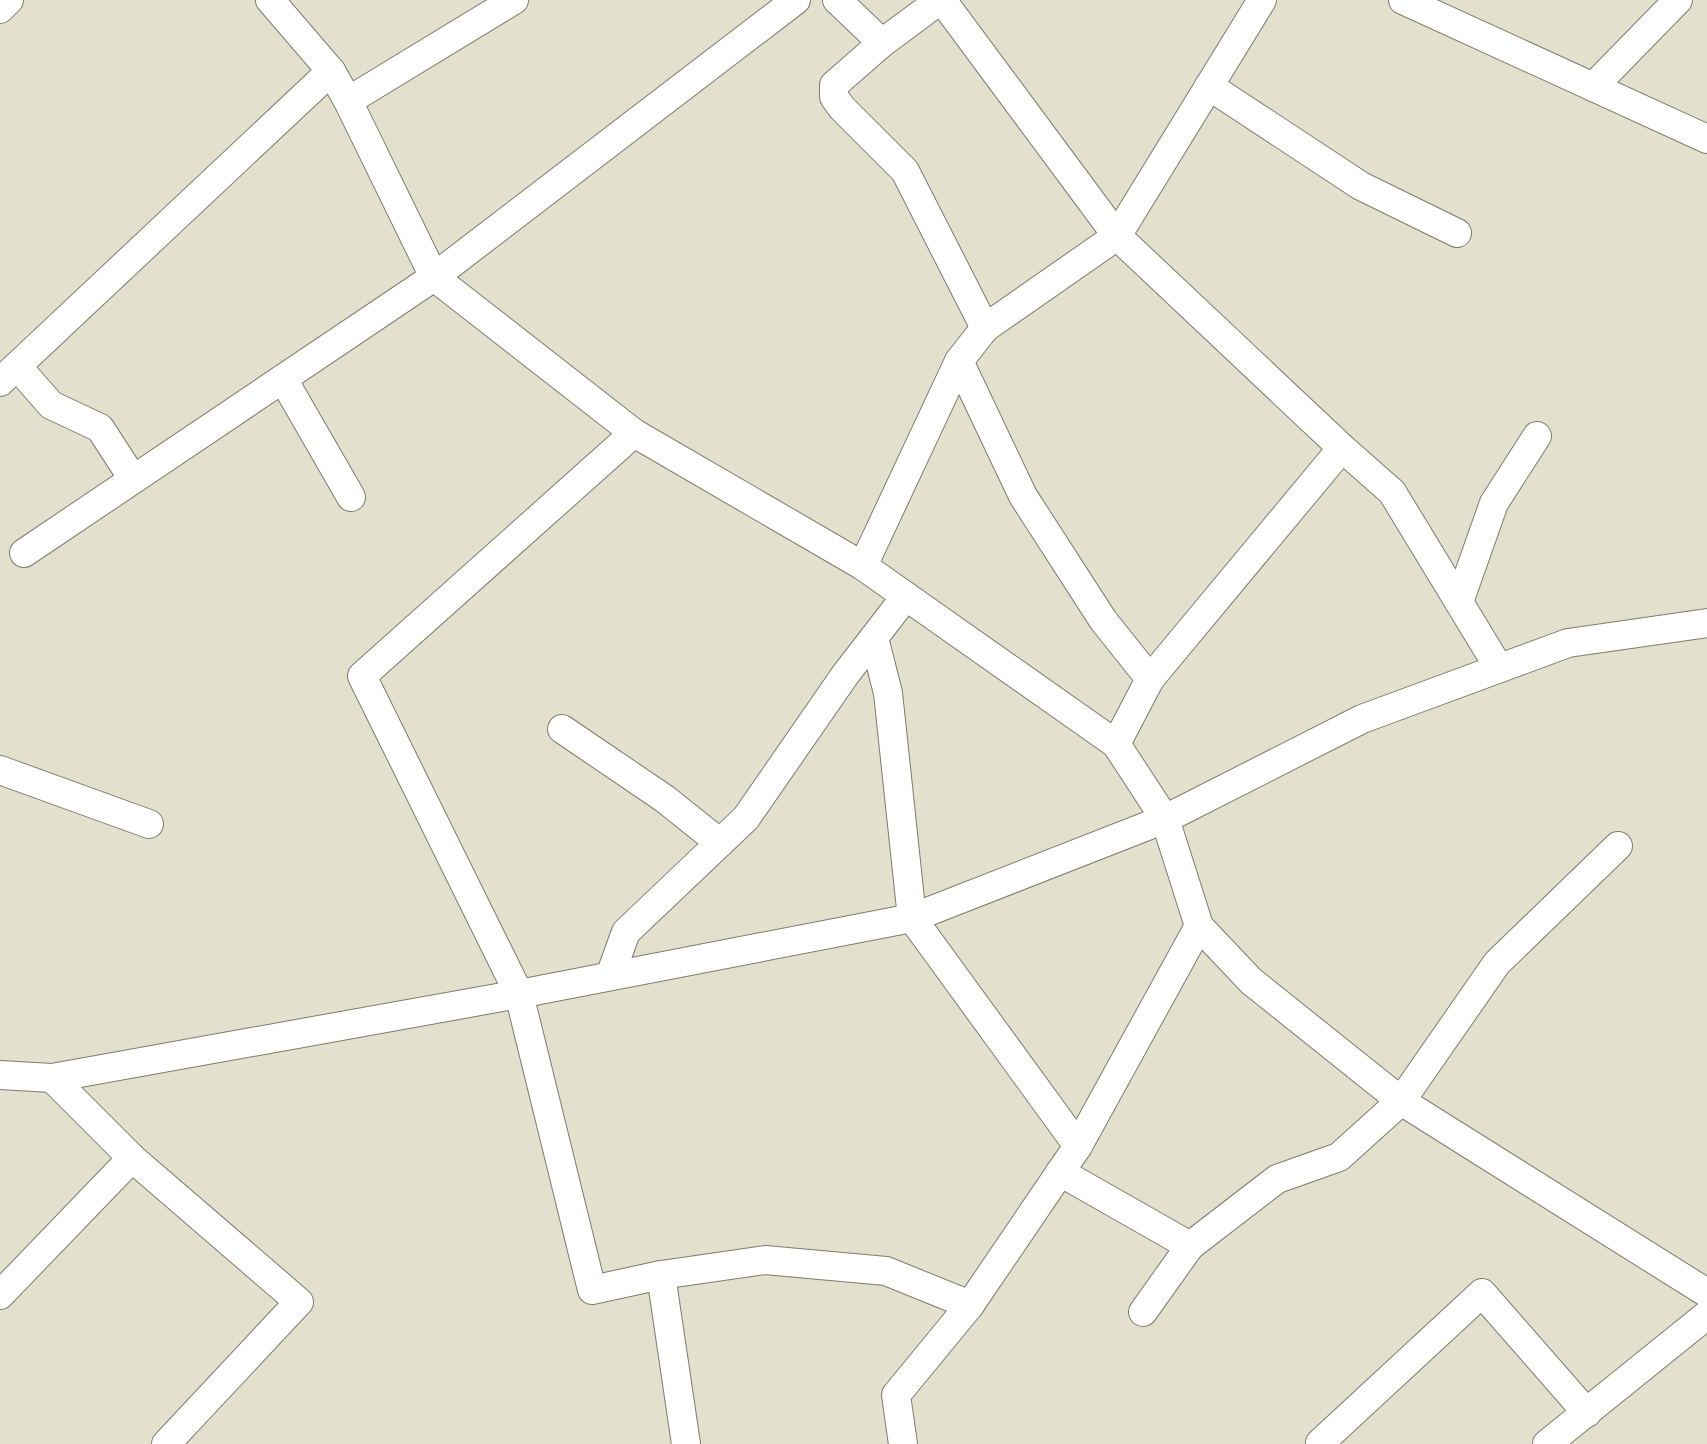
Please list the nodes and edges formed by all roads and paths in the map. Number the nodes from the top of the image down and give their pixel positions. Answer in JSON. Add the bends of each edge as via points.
{"nodes":[{"id":1,"x":9,"y":0,"type":"edge"},
{"id":2,"x":270,"y":0,"type":"edge"},
{"id":3,"x":514,"y":0,"type":"edge"},
{"id":4,"x":796,"y":0,"type":"edge"},
{"id":5,"x":837,"y":0,"type":"edge"},
{"id":6,"x":941,"y":0,"type":"edge"},
{"id":7,"x":1262,"y":0,"type":"edge"},
{"id":8,"x":1403,"y":0,"type":"edge"},
{"id":9,"x":1678,"y":0,"type":"edge"},
{"id":10,"x":0,"y":9,"type":"edge"},
{"id":11,"x":882,"y":43,"type":"junction"},
{"id":12,"x":330,"y":71,"type":"junction"},
{"id":13,"x":1210,"y":86,"type":"junction"},
{"id":14,"x":1593,"y":87,"type":"junction"},
{"id":15,"x":348,"y":101,"type":"junction"},
{"id":16,"x":1707,"y":139,"type":"edge"},
{"id":17,"x":1457,"y":232,"type":"dead end"},
{"id":18,"x":1116,"y":236,"type":"junction"},
{"id":19,"x":434,"y":277,"type":"junction"},
{"id":20,"x":985,"y":328,"type":"junction"},
{"id":21,"x":959,"y":361,"type":"junction"},
{"id":22,"x":8,"y":374,"type":"edge"},
{"id":23,"x":282,"y":379,"type":"junction"},
{"id":24,"x":634,"y":433,"type":"junction"},
{"id":25,"x":1537,"y":436,"type":"dead end"},
{"id":26,"x":1342,"y":448,"type":"junction"},
{"id":27,"x":133,"y":479,"type":"junction"},
{"id":28,"x":351,"y":496,"type":"dead end"},
{"id":29,"x":24,"y":553,"type":"dead end"},
{"id":30,"x":863,"y":566,"type":"junction"},
{"id":31,"x":906,"y":596,"type":"junction"},
{"id":32,"x":1459,"y":602,"type":"junction"},
{"id":33,"x":1707,"y":623,"type":"edge"},
{"id":34,"x":874,"y":638,"type":"junction"},
{"id":35,"x":1500,"y":668,"type":"junction"},
{"id":36,"x":1150,"y":679,"type":"junction"},
{"id":37,"x":562,"y":729,"type":"dead end"},
{"id":38,"x":1116,"y":744,"type":"junction"},
{"id":39,"x":0,"y":770,"type":"edge"},
{"id":40,"x":1165,"y":819,"type":"junction"},
{"id":41,"x":149,"y":824,"type":"dead end"},
{"id":42,"x":720,"y":843,"type":"junction"},
{"id":43,"x":1618,"y":846,"type":"dead end"},
{"id":44,"x":912,"y":918,"type":"junction"},
{"id":45,"x":1198,"y":926,"type":"junction"},
{"id":46,"x":610,"y":976,"type":"junction"},
{"id":47,"x":519,"y":994,"type":"junction"},
{"id":48,"x":0,"y":1075,"type":"edge"},
{"id":49,"x":52,"y":1078,"type":"junction"},
{"id":50,"x":1401,"y":1100,"type":"junction"},
{"id":51,"x":1078,"y":1146,"type":"junction"},
{"id":52,"x":132,"y":1158,"type":"junction"},
{"id":53,"x":1060,"y":1172,"type":"junction"},
{"id":54,"x":1190,"y":1246,"type":"junction"},
{"id":55,"x":661,"y":1275,"type":"junction"},
{"id":56,"x":1707,"y":1293,"type":"edge"},
{"id":57,"x":0,"y":1295,"type":"edge"},
{"id":58,"x":970,"y":1305,"type":"junction"},
{"id":59,"x":1143,"y":1312,"type":"dead end"},
{"id":60,"x":1707,"y":1315,"type":"edge"},
{"id":61,"x":1587,"y":1413,"type":"junction"},
{"id":62,"x":1320,"y":1443,"type":"edge"},
{"id":63,"x":166,"y":1444,"type":"edge"},
{"id":64,"x":686,"y":1444,"type":"edge"},
{"id":65,"x":903,"y":1444,"type":"edge"},
{"id":66,"x":1547,"y":1444,"type":"edge"}],
"edges":[{"from":1,"to":10,"type":"street"},
{"from":2,"to":12,"type":"street"},
{"from":3,"to":15,"type":"street"},
{"from":4,"to":19,"type":"street"},
{"from":5,"to":11,"type":"street"},
{"from":6,"to":11,"type":"street"},
{"from":6,"to":18,"type":"street"},
{"from":7,"to":13,"type":"street"},
{"from":8,"to":14,"type":"street"},
{"from":9,"to":14,"type":"street"},
{"from":11,"to":20,"type":"street","via":[[834,85],[834,97],[904,171]]},
{"from":12,"to":15,"type":"street"},
{"from":12,"to":22,"type":"street"},
{"from":13,"to":17,"type":"street","via":[[1360,186]]},
{"from":13,"to":18,"type":"street"},
{"from":14,"to":16,"type":"street"},
{"from":15,"to":19,"type":"street"},
{"from":18,"to":20,"type":"street"},
{"from":18,"to":26,"type":"street"},
{"from":19,"to":23,"type":"street"},
{"from":19,"to":24,"type":"street"},
{"from":20,"to":21,"type":"street"},
{"from":21,"to":30,"type":"street"},
{"from":21,"to":36,"type":"street","via":[[1023,496],[1103,620]]},
{"from":22,"to":27,"type":"street","via":[[51,406],[100,428]]},
{"from":23,"to":27,"type":"street"},
{"from":23,"to":28,"type":"street"},
{"from":24,"to":30,"type":"street"},
{"from":24,"to":47,"type":"street","via":[[362,676]]},
{"from":25,"to":32,"type":"street","via":[[1494,503]]},
{"from":26,"to":32,"type":"street","via":[[1392,492]]},
{"from":26,"to":36,"type":"street"},
{"from":27,"to":29,"type":"street"},
{"from":30,"to":31,"type":"street"},
{"from":31,"to":34,"type":"street"},
{"from":31,"to":38,"type":"street"},
{"from":32,"to":35,"type":"street"},
{"from":33,"to":35,"type":"street","via":[[1568,643]]},
{"from":34,"to":42,"type":"street","via":[[746,818]]},
{"from":34,"to":44,"type":"street","via":[[888,693]]},
{"from":35,"to":40,"type":"street","via":[[1362,719]]},
{"from":36,"to":38,"type":"street"},
{"from":37,"to":42,"type":"street","via":[[665,799]]},
{"from":38,"to":40,"type":"street"},
{"from":39,"to":41,"type":"street"},
{"from":40,"to":44,"type":"street"},
{"from":40,"to":45,"type":"street"},
{"from":42,"to":46,"type":"street","via":[[626,932]]},
{"from":43,"to":50,"type":"street","via":[[1497,963]]},
{"from":44,"to":46,"type":"street"},
{"from":44,"to":51,"type":"street"},
{"from":45,"to":50,"type":"street","via":[[1251,981]]},
{"from":45,"to":51,"type":"street"},
{"from":46,"to":47,"type":"street"},
{"from":47,"to":49,"type":"street"},
{"from":47,"to":55,"type":"street","via":[[592,1290]]},
{"from":48,"to":49,"type":"street"},
{"from":49,"to":52,"type":"street"},
{"from":50,"to":54,"type":"street","via":[[1339,1156],[1277,1179]]},
{"from":50,"to":56,"type":"street"},
{"from":51,"to":53,"type":"street"},
{"from":52,"to":57,"type":"street"},
{"from":52,"to":63,"type":"street","via":[[299,1302]]},
{"from":53,"to":54,"type":"street"},
{"from":53,"to":58,"type":"street"},
{"from":54,"to":59,"type":"street"},
{"from":55,"to":58,"type":"street","via":[[765,1260],[877,1270]]},
{"from":55,"to":64,"type":"street"},
{"from":58,"to":65,"type":"street","via":[[896,1395]]},
{"from":60,"to":61,"type":"street"},
{"from":61,"to":62,"type":"street","via":[[1482,1294]]},
{"from":61,"to":66,"type":"street"}]}
